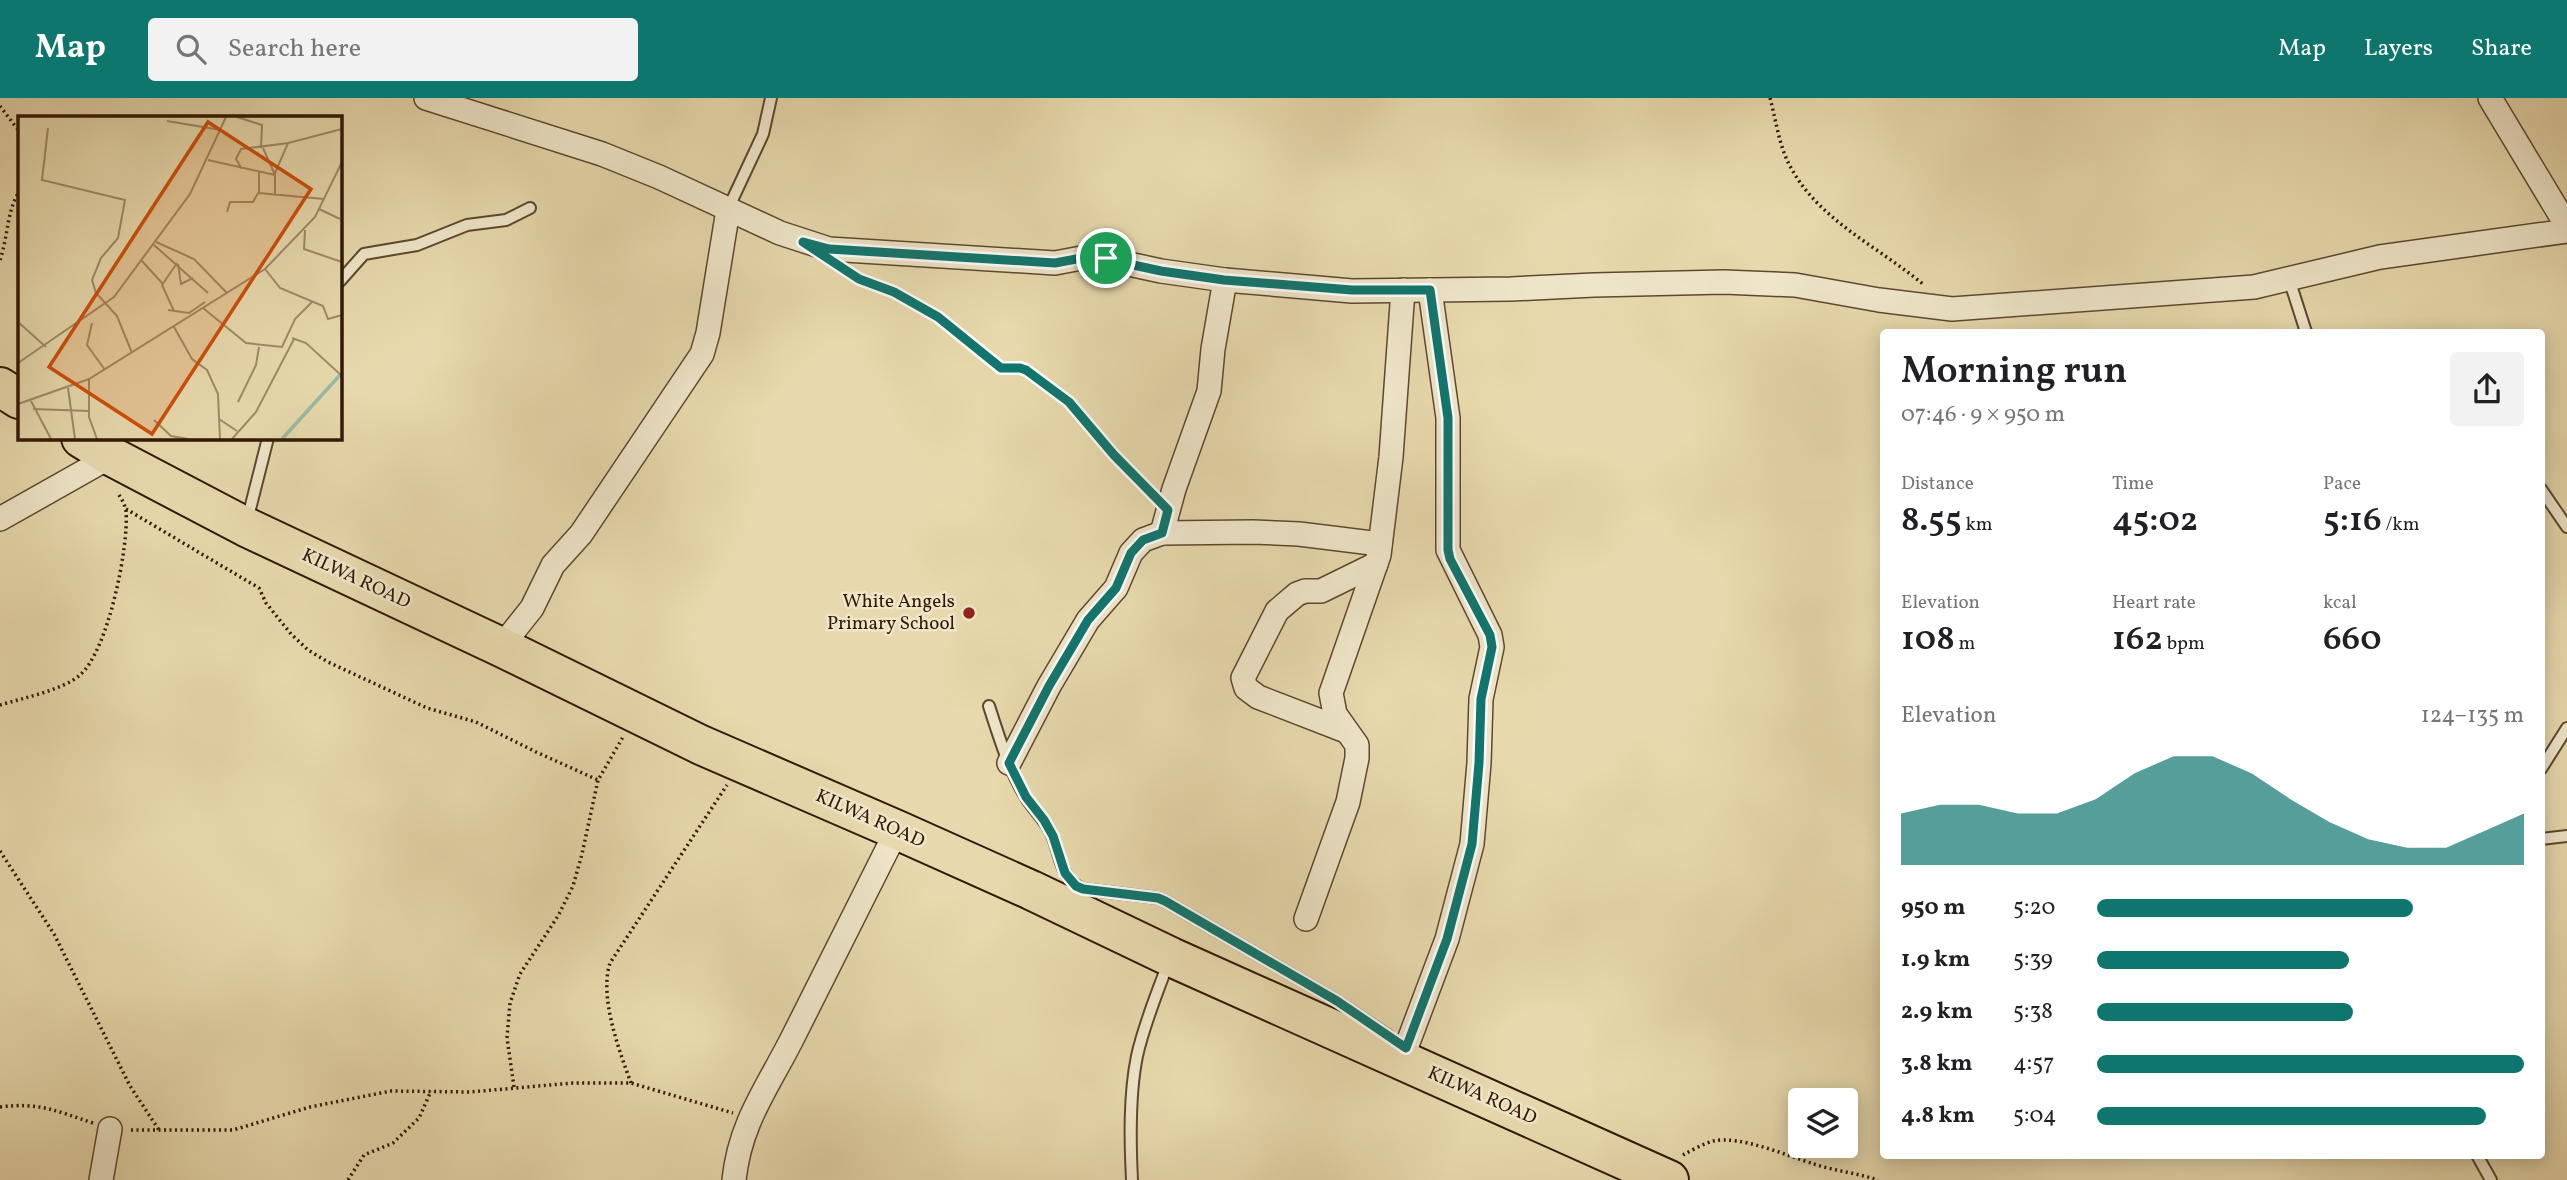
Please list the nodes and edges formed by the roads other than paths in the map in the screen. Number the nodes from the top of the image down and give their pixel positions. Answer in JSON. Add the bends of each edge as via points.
{"nodes":[{"id":1,"x":426,"y":98,"type":"edge"},
{"id":2,"x":771,"y":98,"type":"edge"},
{"id":3,"x":2490,"y":98,"type":"edge"},
{"id":4,"x":530,"y":208,"type":"dead end"},
{"id":5,"x":728,"y":210,"type":"junction"},
{"id":6,"x":2567,"y":228,"type":"edge"},
{"id":7,"x":2289,"y":279,"type":"junction"},
{"id":8,"x":341,"y":280,"type":"edge"},
{"id":9,"x":1224,"y":280,"type":"junction"},
{"id":10,"x":1403,"y":290,"type":"junction"},
{"id":11,"x":1430,"y":290,"type":"junction"},
{"id":12,"x":2305,"y":329,"type":"edge"},
{"id":13,"x":0,"y":387,"type":"edge"},
{"id":14,"x":18,"y":398,"type":"edge"},
{"id":15,"x":268,"y":439,"type":"edge"},
{"id":16,"x":96,"y":451,"type":"edge"},
{"id":17,"x":2545,"y":495,"type":"edge"},
{"id":18,"x":0,"y":519,"type":"edge"},
{"id":19,"x":246,"y":527,"type":"junction"},
{"id":20,"x":2567,"y":527,"type":"edge"},
{"id":21,"x":1162,"y":533,"type":"junction"},
{"id":22,"x":1378,"y":554,"type":"junction"},
{"id":23,"x":501,"y":647,"type":"junction"},
{"id":24,"x":989,"y":706,"type":"dead end"},
{"id":25,"x":2567,"y":728,"type":"edge"},
{"id":26,"x":1346,"y":731,"type":"junction"},
{"id":27,"x":1009,"y":763,"type":"junction"},
{"id":28,"x":2545,"y":763,"type":"edge"},
{"id":29,"x":897,"y":830,"type":"junction"},
{"id":30,"x":2567,"y":836,"type":"edge"},
{"id":31,"x":2545,"y":839,"type":"edge"},
{"id":32,"x":1306,"y":919,"type":"dead end"},
{"id":33,"x":1171,"y":957,"type":"junction"},
{"id":34,"x":1402,"y":1054,"type":"junction"},
{"id":35,"x":110,"y":1129,"type":"road end"},
{"id":36,"x":2479,"y":1159,"type":"edge"},
{"id":37,"x":1667,"y":1179,"type":"edge"},
{"id":38,"x":100,"y":1180,"type":"edge"},
{"id":39,"x":734,"y":1180,"type":"edge"},
{"id":40,"x":1132,"y":1180,"type":"edge"},
{"id":41,"x":2491,"y":1180,"type":"edge"}],
"edges":[{"from":1,"to":5,"type":"street","via":[[602,154]]},
{"from":2,"to":5,"type":"lane","via":[[763,134]]},
{"from":3,"to":6,"type":"street"},
{"from":4,"to":8,"type":"lane","via":[[506,220],[467,225],[417,245],[363,254]]},
{"from":5,"to":9,"type":"street","via":[[829,249],[1055,263],[1092,256]]},
{"from":5,"to":23,"type":"street","via":[[702,354],[581,534],[553,565],[532,608]]},
{"from":6,"to":7,"type":"street","via":[[2380,257]]},
{"from":7,"to":11,"type":"street","via":[[2254,287],[1952,309],[1795,285],[1724,282]]},
{"from":7,"to":12,"type":"lane"},
{"from":9,"to":10,"type":"street"},
{"from":9,"to":21,"type":"street","via":[[1209,391]]},
{"from":10,"to":11,"type":"street"},
{"from":10,"to":22,"type":"street","via":[[1391,457]]},
{"from":11,"to":34,"type":"street","via":[[1448,418],[1448,550],[1492,647],[1481,699],[1472,844],[1447,939]]},
{"from":13,"to":14,"type":"highway"},
{"from":15,"to":19,"type":"lane"},
{"from":16,"to":18,"type":"street"},
{"from":16,"to":19,"type":"highway","name":"KILWA ROAD"},
{"from":17,"to":20,"type":"lane"},
{"from":19,"to":23,"type":"highway","name":"KILWA ROAD"},
{"from":21,"to":22,"type":"street","via":[[1300,534]]},
{"from":21,"to":27,"type":"street","via":[[1143,540],[1131,553],[1116,588],[1088,620]]},
{"from":22,"to":26,"type":"street","via":[[1331,693],[1335,714]]},
{"from":22,"to":26,"type":"street","via":[[1321,591],[1297,593],[1277,611],[1243,678],[1246,688],[1258,697]]},
{"from":23,"to":29,"type":"highway","name":"KILWA ROAD","via":[[742,763]]},
{"from":24,"to":27,"type":"lane"},
{"from":25,"to":28,"type":"lane"},
{"from":26,"to":32,"type":"street","via":[[1357,745],[1348,802]]},
{"from":27,"to":34,"type":"lane","via":[[1053,836],[1065,873],[1076,886],[1165,901],[1337,1001]]},
{"from":29,"to":33,"type":"highway","name":"KILWA ROAD"},
{"from":29,"to":39,"type":"street","via":[[749,1117]]},
{"from":30,"to":31,"type":"lane"},
{"from":33,"to":34,"type":"highway","name":"KILWA ROAD"},
{"from":33,"to":40,"type":"lane","via":[[1137,1058]]},
{"from":34,"to":37,"type":"highway","name":"KILWA ROAD"},
{"from":35,"to":38,"type":"street"},
{"from":36,"to":41,"type":"lane"}]}
